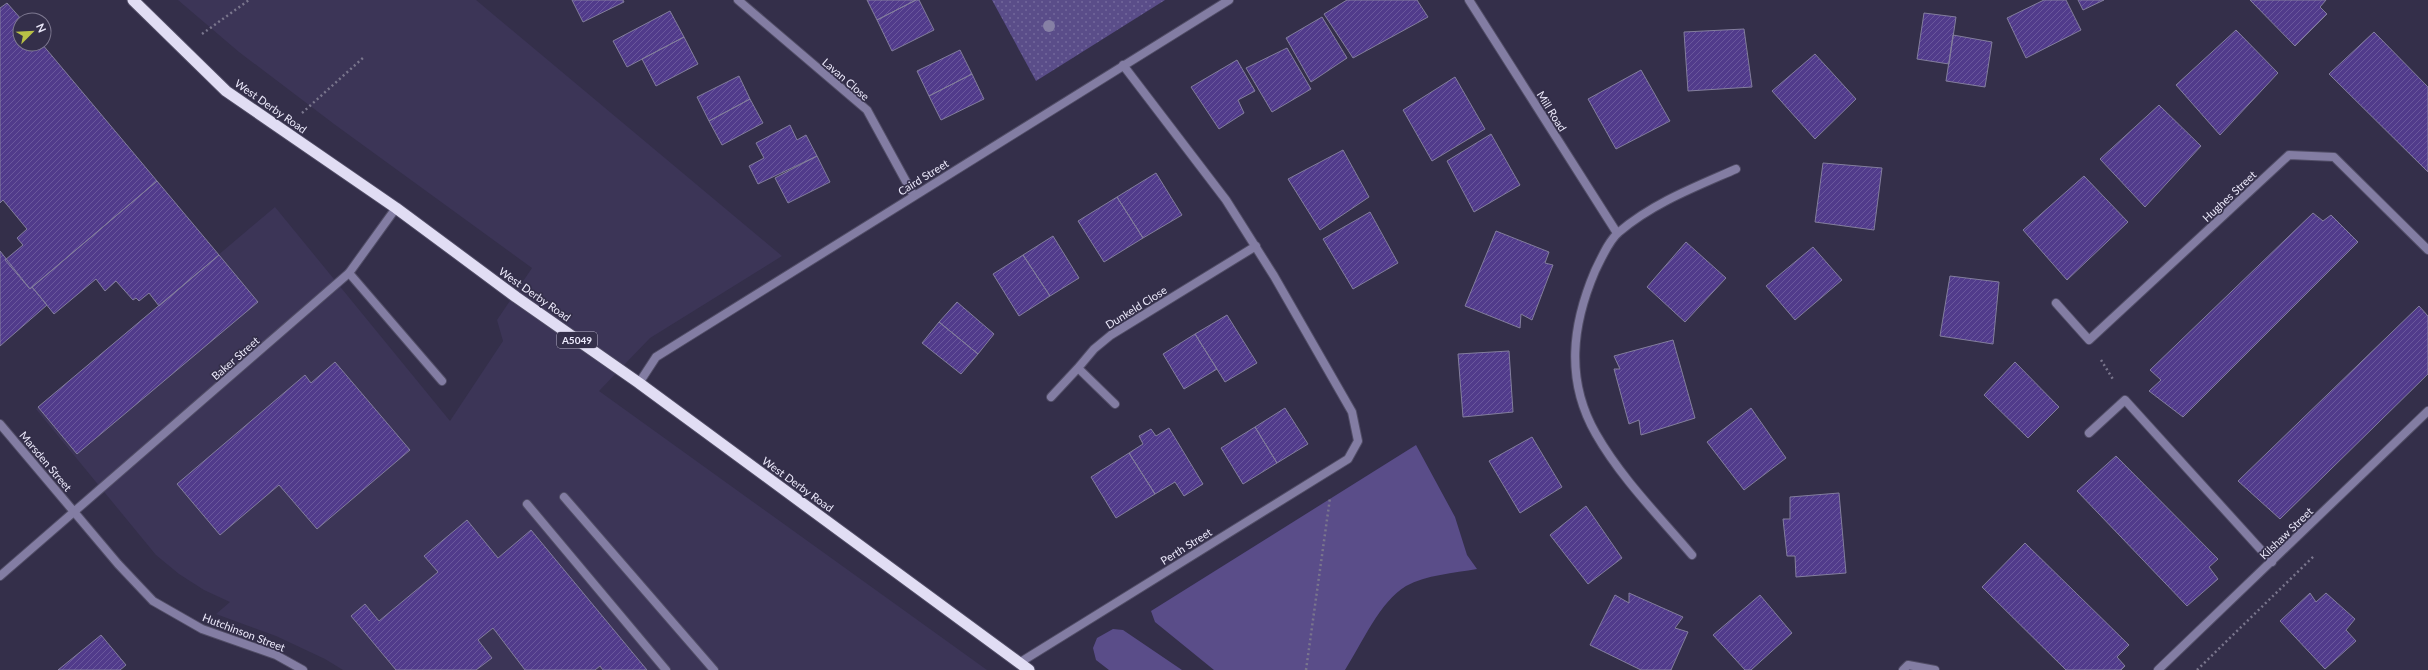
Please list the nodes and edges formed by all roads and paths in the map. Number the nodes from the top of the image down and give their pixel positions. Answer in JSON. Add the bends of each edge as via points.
{"nodes":[{"id":1,"x":133,"y":0,"type":"edge"},
{"id":2,"x":248,"y":0,"type":"edge"},
{"id":3,"x":738,"y":0,"type":"edge"},
{"id":4,"x":1229,"y":0,"type":"edge"},
{"id":5,"x":1469,"y":0,"type":"edge"},
{"id":6,"x":183,"y":49,"type":"junction"},
{"id":7,"x":364,"y":57,"type":"dead end"},
{"id":8,"x":1123,"y":65,"type":"junction"},
{"id":9,"x":283,"y":130,"type":"junction"},
{"id":10,"x":1736,"y":169,"type":"dead end"},
{"id":11,"x":914,"y":196,"type":"junction"},
{"id":12,"x":396,"y":208,"type":"junction"},
{"id":13,"x":1617,"y":233,"type":"junction"},
{"id":14,"x":1256,"y":246,"type":"junction"},
{"id":15,"x":2428,"y":250,"type":"edge"},
{"id":16,"x":349,"y":273,"type":"junction"},
{"id":17,"x":2056,"y":303,"type":"dead end"},
{"id":18,"x":2089,"y":340,"type":"junction"},
{"id":19,"x":1078,"y":368,"type":"junction"},
{"id":20,"x":442,"y":381,"type":"dead end"},
{"id":21,"x":639,"y":383,"type":"junction"},
{"id":22,"x":1051,"y":397,"type":"dead end"},
{"id":23,"x":2125,"y":400,"type":"junction"},
{"id":24,"x":1115,"y":404,"type":"dead end"},
{"id":25,"x":2428,"y":411,"type":"edge"},
{"id":26,"x":0,"y":424,"type":"edge"},
{"id":27,"x":2089,"y":433,"type":"dead end"},
{"id":28,"x":1334,"y":468,"type":"junction"},
{"id":29,"x":564,"y":497,"type":"dead end"},
{"id":30,"x":527,"y":504,"type":"dead end"},
{"id":31,"x":76,"y":513,"type":"junction"},
{"id":32,"x":2319,"y":550,"type":"dead end"},
{"id":33,"x":1692,"y":555,"type":"dead end"},
{"id":34,"x":2272,"y":562,"type":"junction"},
{"id":35,"x":0,"y":576,"type":"edge"},
{"id":36,"x":1019,"y":663,"type":"junction"},
{"id":37,"x":303,"y":670,"type":"edge"},
{"id":38,"x":666,"y":670,"type":"edge"},
{"id":39,"x":714,"y":670,"type":"edge"},
{"id":40,"x":1029,"y":670,"type":"edge"},
{"id":41,"x":1306,"y":670,"type":"edge"},
{"id":42,"x":1903,"y":670,"type":"edge"},
{"id":43,"x":1935,"y":670,"type":"edge"},
{"id":44,"x":2158,"y":670,"type":"edge"},
{"id":45,"x":2197,"y":670,"type":"edge"}],
"edges":[{"from":1,"to":6,"type":"highway","name":"West Derby Road","number":"A5049"},
{"from":2,"to":6,"type":"path"},
{"from":3,"to":11,"type":"street","name":"Lavan Close","via":[[867,110]]},
{"from":4,"to":8,"type":"street","name":"Caird Street"},
{"from":5,"to":13,"type":"street","name":"Mill Road"},
{"from":6,"to":9,"type":"highway","name":"West Derby Road","number":"A5049","via":[[226,91]]},
{"from":7,"to":9,"type":"path"},
{"from":8,"to":11,"type":"street","name":"Caird Street"},
{"from":8,"to":14,"type":"street","via":[[1226,200]]},
{"from":9,"to":12,"type":"highway","name":"West Derby Road","number":"A5049"},
{"from":10,"to":13,"type":"street","via":[[1649,210]]},
{"from":11,"to":21,"type":"street","name":"Caird Street","via":[[656,357]]},
{"from":12,"to":16,"type":"street","name":"Baker Street"},
{"from":12,"to":21,"type":"highway","name":"West Derby Road","number":"A5049","via":[[516,297]]},
{"from":13,"to":33,"type":"street","via":[[1599,262],[1583,302],[1574,346],[1576,377],[1595,433],[1620,470]]},
{"from":14,"to":19,"type":"street","name":"Dunkeld Close","via":[[1111,335],[1094,349]]},
{"from":14,"to":28,"type":"street","name":"Perth Street","via":[[1352,412],[1358,441],[1348,459]]},
{"from":15,"to":18,"type":"street","name":"Hughes Street","via":[[2334,156],[2289,155]]},
{"from":16,"to":20,"type":"street"},
{"from":16,"to":31,"type":"street","name":"Baker Street"},
{"from":17,"to":18,"type":"street"},
{"from":18,"to":23,"type":"path"},
{"from":19,"to":22,"type":"street","name":"Dunkeld Close"},
{"from":19,"to":24,"type":"street"},
{"from":21,"to":36,"type":"highway","name":"West Derby Road","number":"A5049"},
{"from":23,"to":27,"type":"street"},
{"from":23,"to":34,"type":"street"},
{"from":25,"to":34,"type":"street","name":"Kilshaw Street"},
{"from":26,"to":31,"type":"street","name":"Marsden Street"},
{"from":28,"to":36,"type":"street","name":"Perth Street"},
{"from":28,"to":41,"type":"path"},
{"from":29,"to":39,"type":"street"},
{"from":30,"to":38,"type":"street"},
{"from":31,"to":35,"type":"street","name":"Baker Street"},
{"from":31,"to":37,"type":"street","name":"Hutchinson Street","via":[[153,601],[202,629],[276,655]]},
{"from":32,"to":45,"type":"path"},
{"from":34,"to":44,"type":"street","name":"Kilshaw Street"},
{"from":36,"to":40,"type":"highway","name":"West Derby Road","number":"A5049"},
{"from":42,"to":43,"type":"street","via":[[1908,665]]}]}
